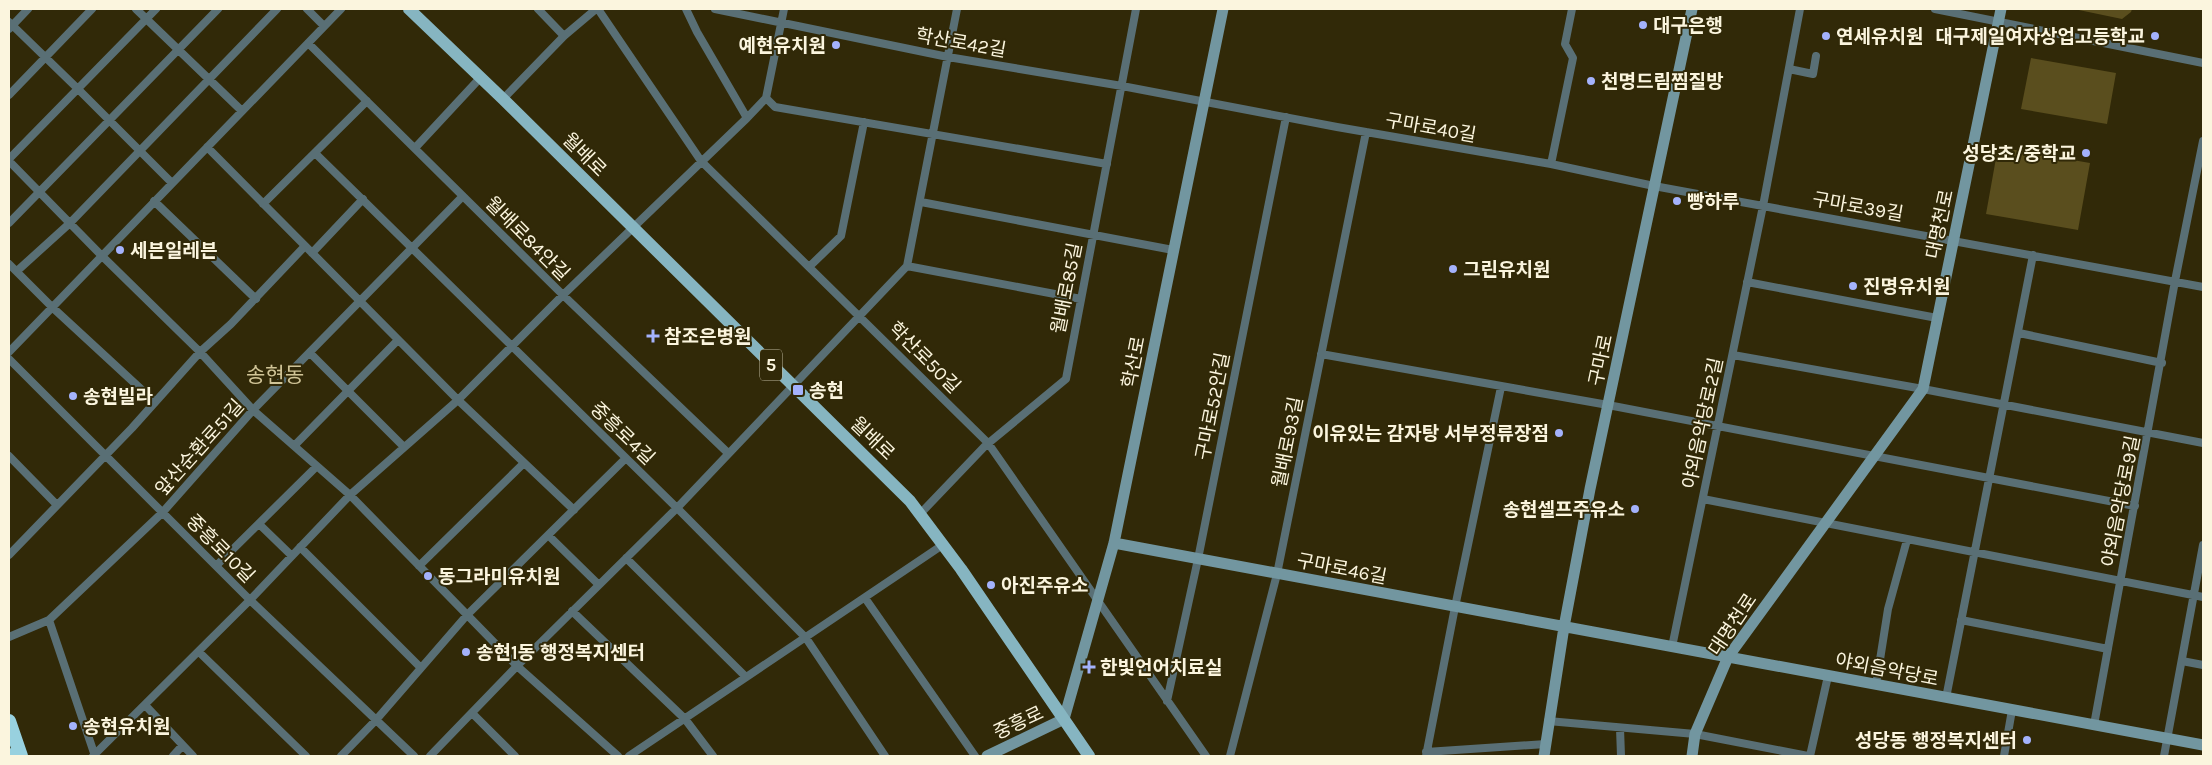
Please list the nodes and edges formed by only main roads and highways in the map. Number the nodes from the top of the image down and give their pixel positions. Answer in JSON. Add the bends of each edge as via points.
{"nodes":[{"id":1,"x":1223,"y":9,"type":"edge"},
{"id":2,"x":1692,"y":9,"type":"edge"},
{"id":3,"x":2001,"y":9,"type":"edge"},
{"id":4,"x":414,"y":10,"type":"edge"},
{"id":5,"x":1114,"y":543,"type":"junction"},
{"id":6,"x":1564,"y":627,"type":"junction"},
{"id":7,"x":1728,"y":657,"type":"junction"},
{"id":8,"x":1064,"y":720,"type":"junction"},
{"id":9,"x":9,"y":721,"type":"edge"},
{"id":10,"x":2203,"y":745,"type":"edge"},
{"id":11,"x":1545,"y":750,"type":"edge"},
{"id":12,"x":21,"y":756,"type":"edge"},
{"id":13,"x":987,"y":756,"type":"edge"},
{"id":14,"x":1089,"y":756,"type":"edge"},
{"id":15,"x":1692,"y":756,"type":"edge"}],
"edges":[{"from":1,"to":5,"type":"main road","name":"학산로"},
{"from":2,"to":6,"type":"main road","name":"구마로"},
{"from":3,"to":7,"type":"main road","name":"대명천로","via":[[1923,389]]},
{"from":4,"to":8,"type":"main road","name":"월배로","number":"5","via":[[898,489],[944,544]]},
{"from":5,"to":6,"type":"main road","name":"구마로46길"},
{"from":5,"to":8,"type":"main road","name":"학산로"},
{"from":6,"to":7,"type":"main road","name":"야외음악당로"},
{"from":6,"to":11,"type":"main road","name":"구마로"},
{"from":7,"to":10,"type":"main road","name":"야외음악당로"},
{"from":7,"to":15,"type":"main road","name":"대명천로","via":[[1695,734]]},
{"from":8,"to":13,"type":"main road","name":"중흥로"},
{"from":8,"to":14,"type":"main road","name":"월배로","number":"5"},
{"from":9,"to":12,"type":"highway"}]}
